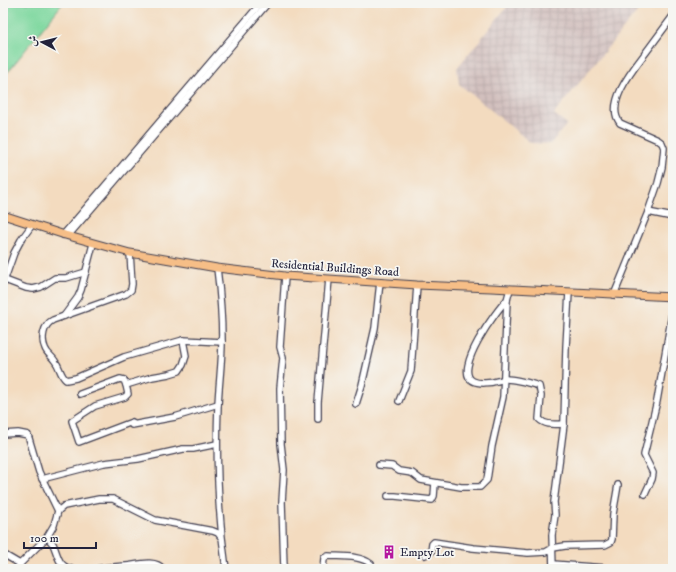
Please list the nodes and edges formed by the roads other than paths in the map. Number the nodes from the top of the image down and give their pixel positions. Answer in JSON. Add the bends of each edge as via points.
{"nodes":[{"id":1,"x":261,"y":3,"type":"edge"},
{"id":2,"x":268,"y":3,"type":"edge"},
{"id":3,"x":673,"y":16,"type":"edge"},
{"id":4,"x":648,"y":212,"type":"junction"},
{"id":5,"x":3,"y":215,"type":"edge"},
{"id":6,"x":673,"y":217,"type":"edge"},
{"id":7,"x":32,"y":225,"type":"junction"},
{"id":8,"x":65,"y":236,"type":"junction"},
{"id":9,"x":93,"y":244,"type":"junction"},
{"id":10,"x":130,"y":252,"type":"junction"},
{"id":11,"x":217,"y":268,"type":"junction"},
{"id":12,"x":86,"y":272,"type":"junction"},
{"id":13,"x":285,"y":276,"type":"junction"},
{"id":14,"x":330,"y":279,"type":"junction"},
{"id":15,"x":4,"y":282,"type":"edge"},
{"id":16,"x":380,"y":282,"type":"junction"},
{"id":17,"x":417,"y":285,"type":"junction"},
{"id":18,"x":510,"y":289,"type":"junction"},
{"id":19,"x":569,"y":292,"type":"junction"},
{"id":20,"x":614,"y":295,"type":"junction"},
{"id":21,"x":673,"y":297,"type":"edge"},
{"id":22,"x":507,"y":300,"type":"junction"},
{"id":23,"x":673,"y":308,"type":"edge"},
{"id":24,"x":64,"y":316,"type":"junction"},
{"id":25,"x":184,"y":340,"type":"junction"},
{"id":26,"x":222,"y":342,"type":"junction"},
{"id":27,"x":504,"y":379,"type":"junction"},
{"id":28,"x":126,"y":385,"type":"junction"},
{"id":29,"x":80,"y":394,"type":"dead end"},
{"id":30,"x":399,"y":401,"type":"dead end"},
{"id":31,"x":218,"y":404,"type":"junction"},
{"id":32,"x":356,"y":404,"type":"dead end"},
{"id":33,"x":318,"y":419,"type":"dead end"},
{"id":34,"x":564,"y":424,"type":"junction"},
{"id":35,"x":3,"y":434,"type":"edge"},
{"id":36,"x":217,"y":444,"type":"junction"},
{"id":37,"x":379,"y":465,"type":"dead end"},
{"id":38,"x":42,"y":479,"type":"junction"},
{"id":39,"x":435,"y":483,"type":"junction"},
{"id":40,"x":618,"y":485,"type":"dead end"},
{"id":41,"x":645,"y":494,"type":"dead end"},
{"id":42,"x":388,"y":496,"type":"dead end"},
{"id":43,"x":58,"y":511,"type":"junction"},
{"id":44,"x":47,"y":536,"type":"junction"},
{"id":45,"x":221,"y":537,"type":"junction"},
{"id":46,"x":553,"y":548,"type":"junction"},
{"id":47,"x":3,"y":554,"type":"edge"},
{"id":48,"x":425,"y":555,"type":"dead end"},
{"id":49,"x":371,"y":564,"type":"dead end"},
{"id":50,"x":19,"y":566,"type":"edge"},
{"id":51,"x":553,"y":567,"type":"edge"},
{"id":52,"x":71,"y":569,"type":"edge"},
{"id":53,"x":97,"y":569,"type":"edge"},
{"id":54,"x":163,"y":569,"type":"edge"},
{"id":55,"x":226,"y":569,"type":"edge"},
{"id":56,"x":284,"y":569,"type":"edge"},
{"id":57,"x":323,"y":569,"type":"edge"},
{"id":58,"x":619,"y":569,"type":"edge"}],
"edges":[{"from":1,"to":8,"type":"street"},
{"from":2,"to":8,"type":"street"},
{"from":3,"to":4,"type":"street","via":[[629,75],[616,103],[616,114],[620,123],[662,142],[664,148],[662,167]]},
{"from":4,"to":6,"type":"street"},
{"from":4,"to":20,"type":"street"},
{"from":5,"to":7,"type":"main road","name":"Residential Buildings Road"},
{"from":7,"to":8,"type":"main road","name":"Residential Buildings Road"},
{"from":7,"to":15,"type":"street","via":[[14,253]]},
{"from":8,"to":9,"type":"main road","name":"Residential Buildings Road"},
{"from":9,"to":10,"type":"main road","name":"Residential Buildings Road"},
{"from":9,"to":12,"type":"street"},
{"from":10,"to":11,"type":"main road","name":"Residential Buildings Road"},
{"from":10,"to":24,"type":"street","via":[[131,290]]},
{"from":11,"to":13,"type":"main road","name":"Residential Buildings Road"},
{"from":11,"to":26,"type":"street"},
{"from":12,"to":15,"type":"street","via":[[66,278],[55,278],[33,289]]},
{"from":12,"to":24,"type":"street","via":[[78,297]]},
{"from":13,"to":14,"type":"main road","name":"Residential Buildings Road"},
{"from":13,"to":56,"type":"street","via":[[280,347],[283,358],[280,388],[284,470]]},
{"from":14,"to":16,"type":"main road","name":"Residential Buildings Road"},
{"from":14,"to":33,"type":"street"},
{"from":16,"to":17,"type":"main road","name":"Residential Buildings Road"},
{"from":16,"to":32,"type":"street","via":[[374,328]]},
{"from":17,"to":18,"type":"main road","name":"Residential Buildings Road"},
{"from":17,"to":30,"type":"street","via":[[411,371]]},
{"from":18,"to":19,"type":"main road","name":"Residential Buildings Road"},
{"from":18,"to":22,"type":"street"},
{"from":19,"to":20,"type":"main road","name":"Residential Buildings Road"},
{"from":19,"to":34,"type":"street"},
{"from":20,"to":21,"type":"main road","name":"Residential Buildings Road"},
{"from":22,"to":27,"type":"street"},
{"from":22,"to":27,"type":"street","via":[[496,312],[475,347],[468,359],[467,368],[468,376],[473,382]]},
{"from":23,"to":41,"type":"street","via":[[664,366],[644,454],[653,473]]},
{"from":24,"to":25,"type":"street","via":[[48,323],[44,340],[45,348],[56,361],[66,380],[124,357]]},
{"from":25,"to":26,"type":"street"},
{"from":25,"to":28,"type":"street","via":[[186,356],[179,371]]},
{"from":26,"to":31,"type":"street"},
{"from":27,"to":34,"type":"street","via":[[539,386],[539,419],[543,423]]},
{"from":27,"to":39,"type":"street","via":[[503,397],[487,480],[480,487],[473,488]]},
{"from":28,"to":29,"type":"street","via":[[124,380],[120,379]]},
{"from":28,"to":31,"type":"street","via":[[128,394],[95,406],[72,422],[79,442],[132,422],[132,425],[167,419]]},
{"from":31,"to":36,"type":"street"},
{"from":34,"to":46,"type":"street","via":[[554,502]]},
{"from":35,"to":38,"type":"street","via":[[28,435]]},
{"from":36,"to":38,"type":"street","via":[[104,463]]},
{"from":36,"to":45,"type":"street"},
{"from":37,"to":39,"type":"street","via":[[392,466],[399,471],[412,473],[421,480]]},
{"from":38,"to":43,"type":"street"},
{"from":39,"to":42,"type":"street","via":[[433,499],[430,500]]},
{"from":40,"to":46,"type":"street","via":[[611,542],[605,545]]},
{"from":43,"to":44,"type":"street"},
{"from":43,"to":45,"type":"street","via":[[64,506],[99,499],[113,500],[155,520],[213,531]]},
{"from":44,"to":50,"type":"street"},
{"from":44,"to":52,"type":"street","via":[[60,562]]},
{"from":45,"to":55,"type":"street"},
{"from":46,"to":48,"type":"street","via":[[546,552],[528,553],[434,542],[430,553]]},
{"from":46,"to":51,"type":"street"},
{"from":47,"to":50,"type":"street"},
{"from":49,"to":57,"type":"street","via":[[360,558],[328,556],[324,558]]},
{"from":51,"to":58,"type":"street"},
{"from":53,"to":54,"type":"street","via":[[143,563],[159,565]]}]}
